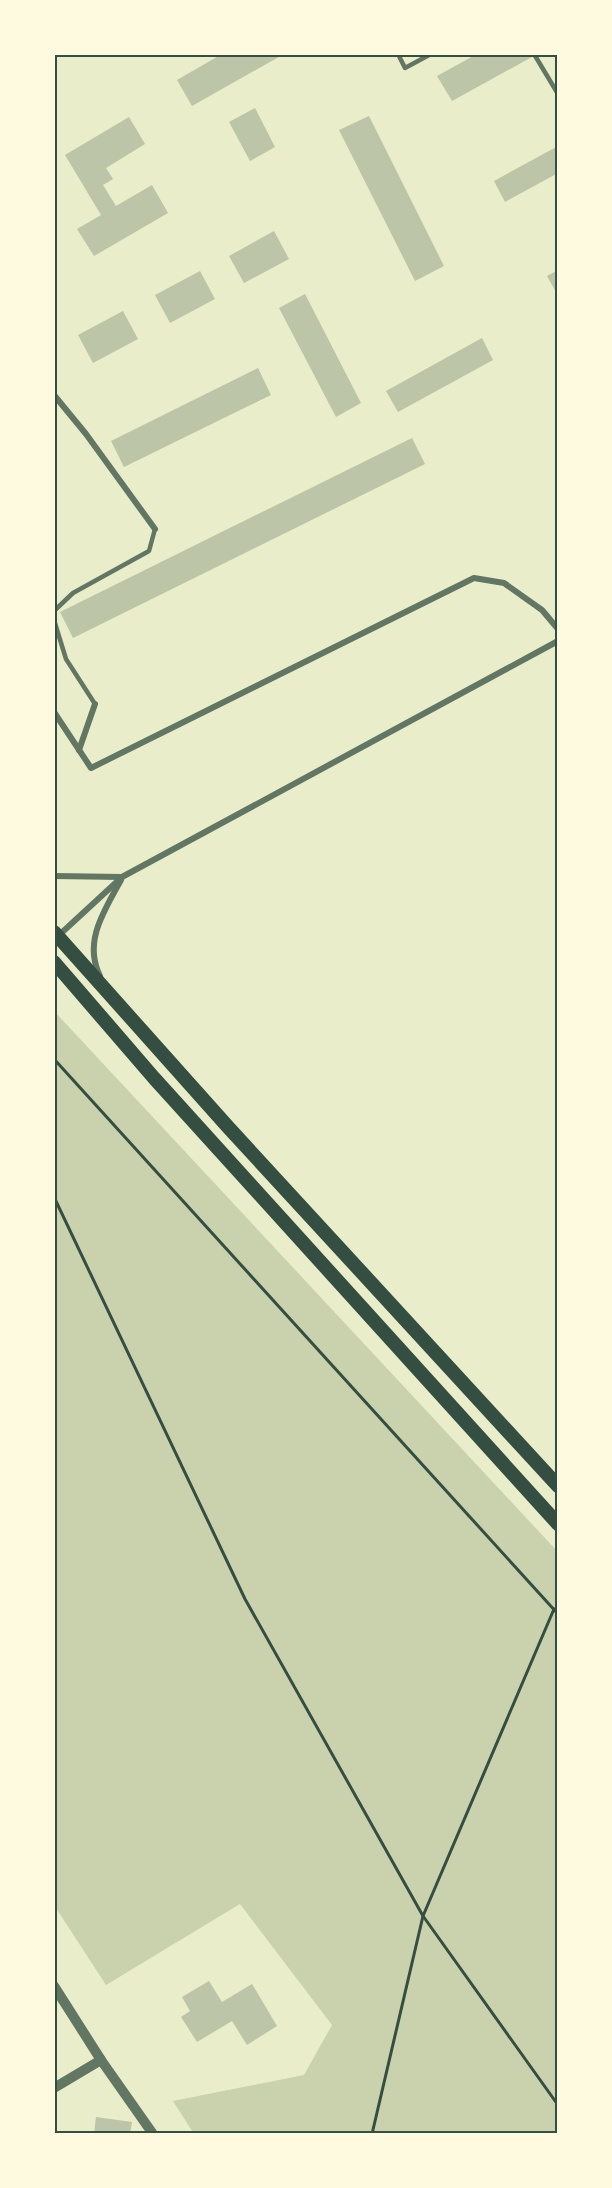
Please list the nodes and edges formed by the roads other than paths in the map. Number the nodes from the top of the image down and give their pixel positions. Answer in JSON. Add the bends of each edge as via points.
{"nodes":[{"id":1,"x":398,"y":54,"type":"edge"},
{"id":2,"x":431,"y":54,"type":"edge"},
{"id":3,"x":534,"y":54,"type":"edge"},
{"id":4,"x":557,"y":91,"type":"edge"},
{"id":5,"x":54,"y":395,"type":"edge"},
{"id":6,"x":155,"y":529,"type":"joint"},
{"id":7,"x":54,"y":611,"type":"edge"},
{"id":8,"x":54,"y":620,"type":"edge"},
{"id":9,"x":558,"y":629,"type":"edge"},
{"id":10,"x":558,"y":641,"type":"edge"},
{"id":11,"x":95,"y":704,"type":"joint"},
{"id":12,"x":54,"y":712,"type":"edge"},
{"id":13,"x":79,"y":750,"type":"junction"},
{"id":14,"x":54,"y":876,"type":"edge"},
{"id":15,"x":122,"y":877,"type":"junction"},
{"id":16,"x":55,"y":936,"type":"edge"},
{"id":17,"x":54,"y":962,"type":"edge"},
{"id":18,"x":110,"y":995,"type":"junction"},
{"id":19,"x":558,"y":1486,"type":"edge"},
{"id":20,"x":558,"y":1524,"type":"edge"},
{"id":21,"x":54,"y":1986,"type":"edge"},
{"id":22,"x":100,"y":2060,"type":"junction"},
{"id":23,"x":54,"y":2088,"type":"edge"},
{"id":24,"x":153,"y":2134,"type":"edge"}],
"edges":[{"from":1,"to":2,"type":"lane","via":[[405,68]]},
{"from":3,"to":4,"type":"lane"},
{"from":5,"to":6,"type":"street"},
{"from":6,"to":7,"type":"lane","via":[[149,551],[73,593]]},
{"from":8,"to":11,"type":"lane","via":[[66,659]]},
{"from":9,"to":13,"type":"street","via":[[543,610],[504,583],[474,578],[91,768]]},
{"from":10,"to":15,"type":"street"},
{"from":11,"to":13,"type":"street"},
{"from":12,"to":13,"type":"street"},
{"from":14,"to":15,"type":"street"},
{"from":15,"to":16,"type":"street"},
{"from":15,"to":18,"type":"street","via":[[93,940],[95,966]]},
{"from":16,"to":18,"type":"main road"},
{"from":17,"to":20,"type":"main road"},
{"from":18,"to":19,"type":"main road"},
{"from":21,"to":22,"type":"street"},
{"from":22,"to":23,"type":"street"},
{"from":22,"to":24,"type":"street"}]}
